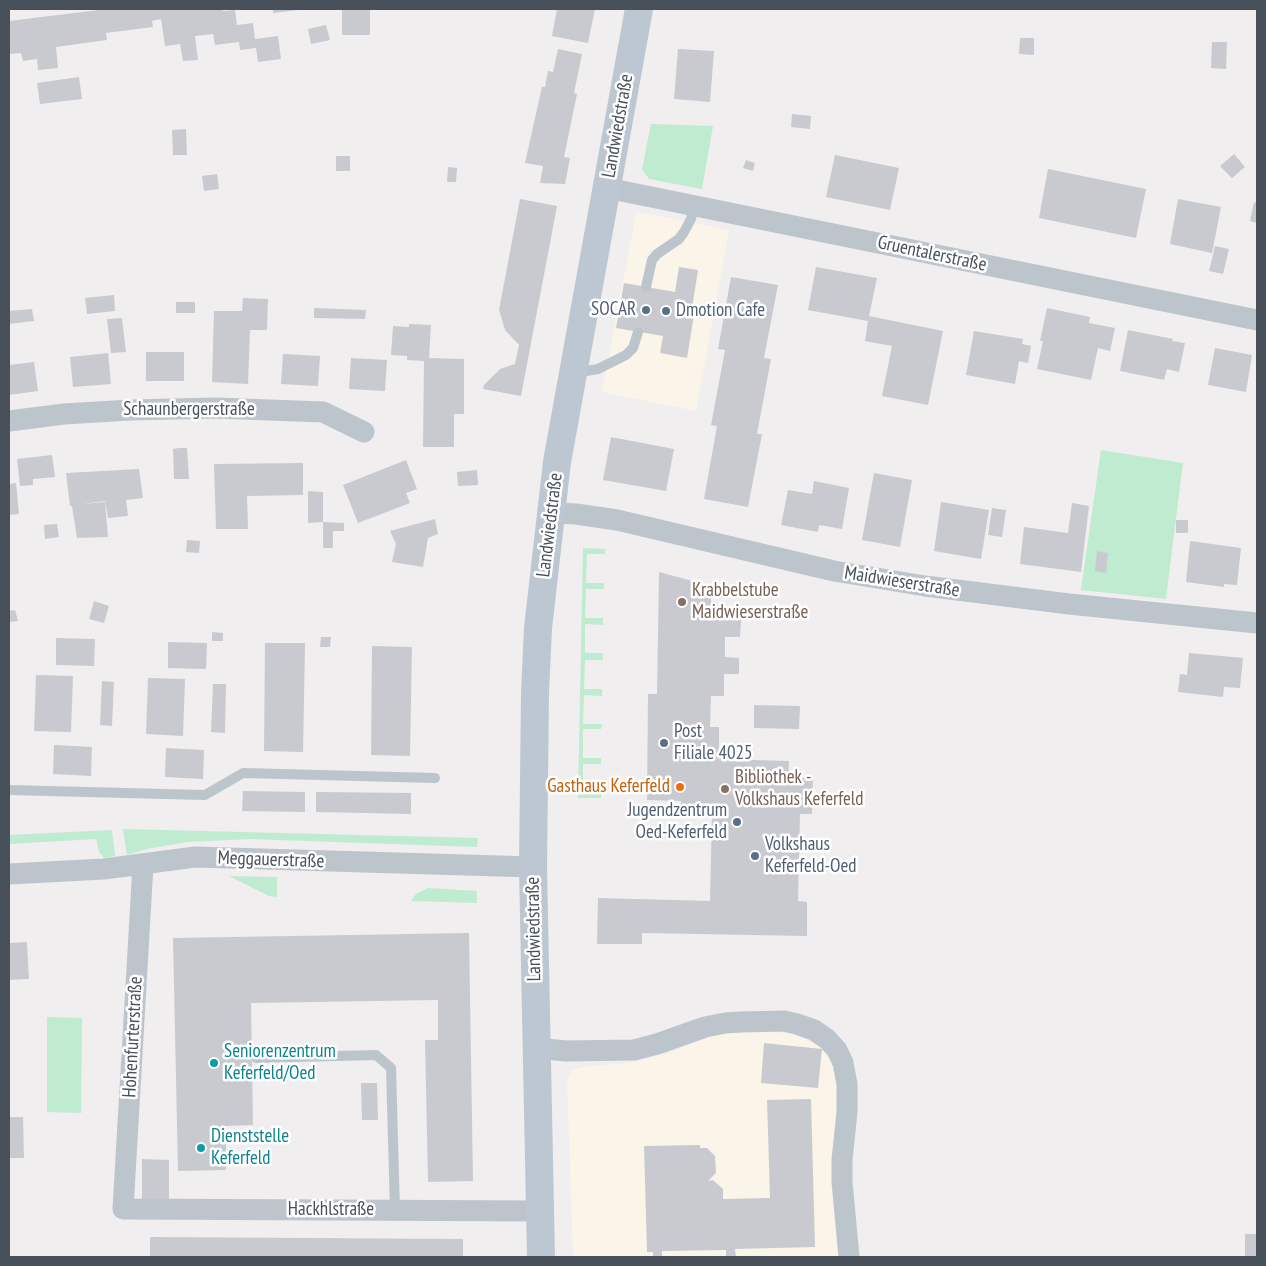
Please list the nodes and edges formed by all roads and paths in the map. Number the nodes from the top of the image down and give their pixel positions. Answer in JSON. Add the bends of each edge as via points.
{"nodes":[{"id":1,"x":639,"y":9,"type":"edge"},
{"id":2,"x":608,"y":188,"type":"junction"},
{"id":3,"x":694,"y":204,"type":"junction"},
{"id":4,"x":646,"y":287,"type":"dead end"},
{"id":5,"x":1257,"y":320,"type":"edge"},
{"id":6,"x":638,"y":332,"type":"dead end"},
{"id":7,"x":573,"y":373,"type":"junction"},
{"id":8,"x":9,"y":421,"type":"edge"},
{"id":9,"x":364,"y":432,"type":"dead end"},
{"id":10,"x":551,"y":513,"type":"junction"},
{"id":11,"x":1257,"y":623,"type":"edge"},
{"id":12,"x":435,"y":778,"type":"dead end"},
{"id":13,"x":9,"y":790,"type":"edge"},
{"id":14,"x":143,"y":865,"type":"junction"},
{"id":15,"x":533,"y":867,"type":"junction"},
{"id":16,"x":9,"y":874,"type":"edge"},
{"id":17,"x":536,"y":1048,"type":"junction"},
{"id":18,"x":256,"y":1058,"type":"dead end"},
{"id":19,"x":123,"y":1209,"type":"joint"},
{"id":20,"x":395,"y":1211,"type":"junction"},
{"id":21,"x":540,"y":1211,"type":"junction"},
{"id":22,"x":541,"y":1257,"type":"edge"},
{"id":23,"x":848,"y":1257,"type":"edge"}],
"edges":[{"from":1,"to":2,"type":"main road","name":"Landwiedstraße"},
{"from":2,"to":3,"type":"street","name":"Gruentalerstraße"},
{"from":2,"to":7,"type":"main road","name":"Landwiedstraße"},
{"from":3,"to":4,"type":"lane","via":[[691,219],[679,239],[652,260]]},
{"from":3,"to":5,"type":"street","name":"Gruentalerstraße"},
{"from":6,"to":7,"type":"lane","via":[[633,348],[626,355],[598,369]]},
{"from":7,"to":10,"type":"main road","name":"Landwiedstraße"},
{"from":8,"to":9,"type":"street","name":"Schaunbergerstraße","via":[[130,410],[323,412]]},
{"from":10,"to":11,"type":"street","name":"Maidwieserstraße","via":[[618,520],[834,571],[925,586]]},
{"from":10,"to":15,"type":"main road","name":"Landwiedstraße","via":[[538,628]]},
{"from":12,"to":13,"type":"lane","via":[[244,773],[205,795]]},
{"from":14,"to":15,"type":"street","name":"Meggauerstraße","via":[[195,857]]},
{"from":14,"to":16,"type":"street","name":"Meggauerstraße"},
{"from":14,"to":19,"type":"street","name":"Hohenfurterstraße"},
{"from":15,"to":17,"type":"main road","name":"Landwiedstraße"},
{"from":17,"to":21,"type":"main road","name":"Landwiedstraße"},
{"from":17,"to":23,"type":"street","via":[[634,1050],[705,1027],[751,1021],[784,1021],[814,1030],[837,1050],[847,1084],[842,1175]]},
{"from":18,"to":20,"type":"lane","via":[[376,1055],[391,1068]]},
{"from":19,"to":20,"type":"street","name":"Hackhlstraße"},
{"from":20,"to":21,"type":"street","name":"Hackhlstraße"},
{"from":21,"to":22,"type":"main road","name":"Landwiedstraße"}]}
